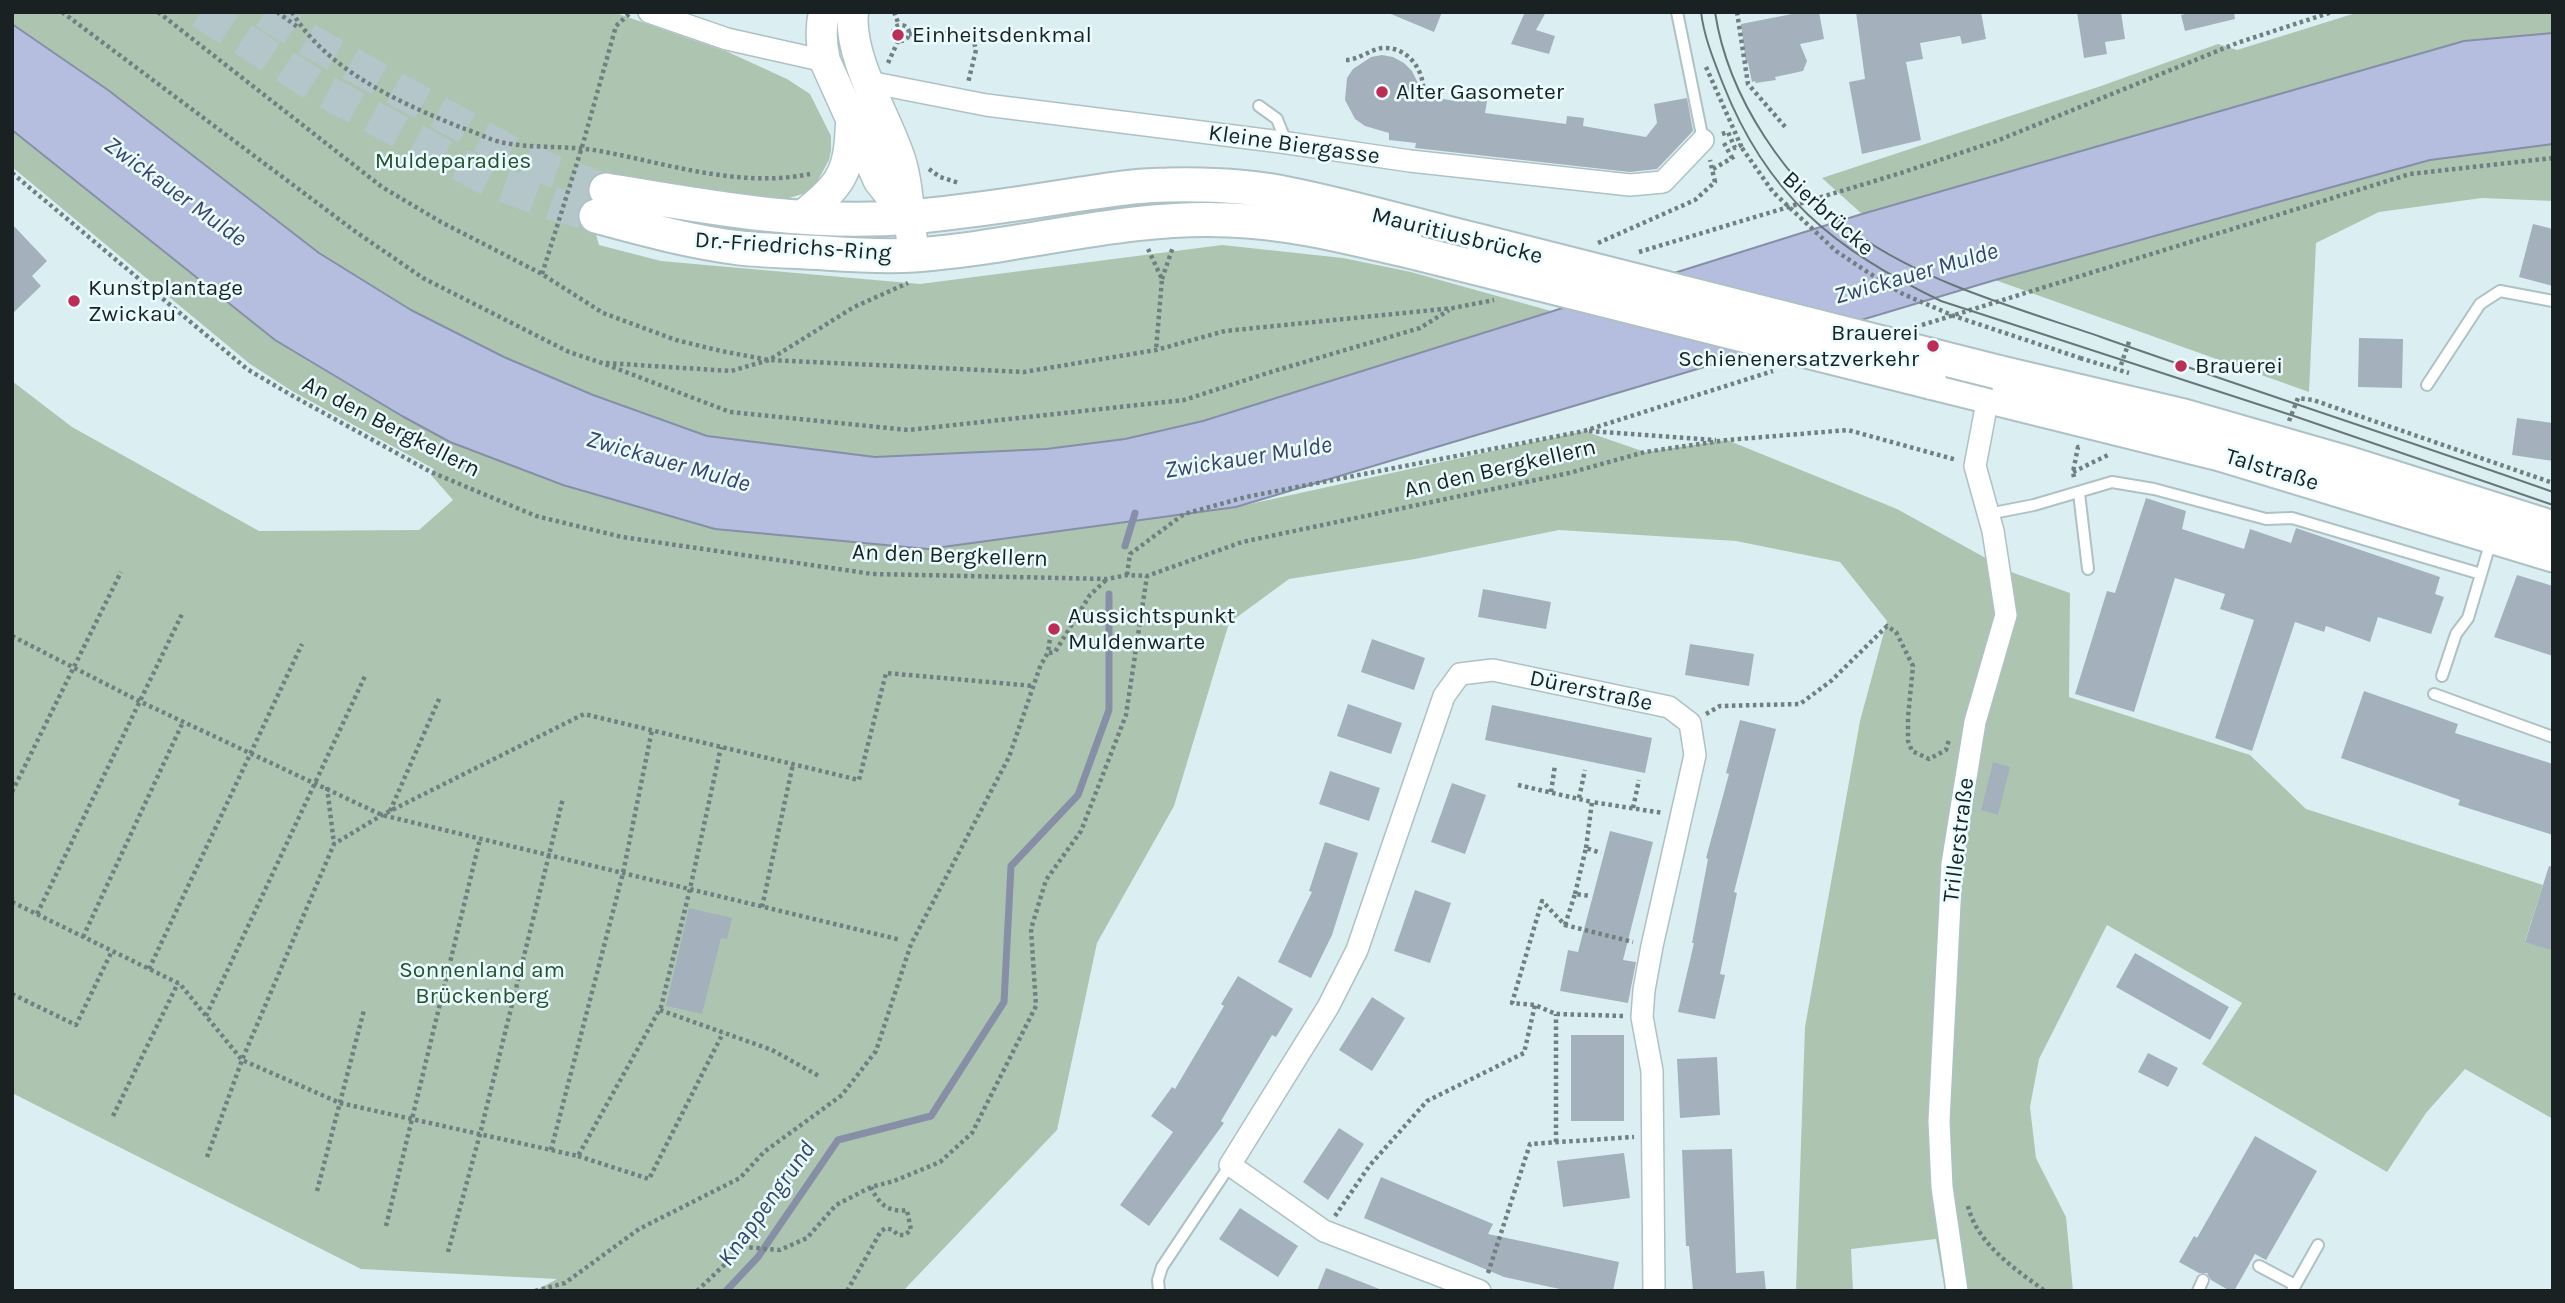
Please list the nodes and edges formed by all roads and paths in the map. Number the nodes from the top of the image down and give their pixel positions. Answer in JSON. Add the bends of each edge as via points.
{"nodes":[{"id":1,"x":62,"y":12,"type":"edge"},
{"id":2,"x":276,"y":12,"type":"edge"},
{"id":3,"x":292,"y":12,"type":"edge"},
{"id":4,"x":631,"y":12,"type":"edge"},
{"id":5,"x":649,"y":12,"type":"edge"},
{"id":6,"x":824,"y":12,"type":"edge"},
{"id":7,"x":853,"y":12,"type":"edge"},
{"id":8,"x":894,"y":12,"type":"edge"},
{"id":9,"x":1677,"y":12,"type":"edge"},
{"id":10,"x":1737,"y":12,"type":"edge"},
{"id":11,"x":2332,"y":12,"type":"edge"},
{"id":12,"x":160,"y":13,"type":"edge"},
{"id":13,"x":899,"y":25,"type":"junction"},
{"id":14,"x":303,"y":30,"type":"junction"},
{"id":15,"x":909,"y":34,"type":"junction"},
{"id":16,"x":1346,"y":60,"type":"dead end"},
{"id":17,"x":825,"y":61,"type":"junction"},
{"id":18,"x":1705,"y":65,"type":"dead end"},
{"id":19,"x":869,"y":82,"type":"junction"},
{"id":20,"x":967,"y":86,"type":"dead end"},
{"id":21,"x":1423,"y":96,"type":"dead end"},
{"id":22,"x":1259,"y":106,"type":"dead end"},
{"id":23,"x":851,"y":123,"type":"junction"},
{"id":24,"x":1787,"y":129,"type":"dead end"},
{"id":25,"x":1703,"y":140,"type":"junction"},
{"id":26,"x":1286,"y":142,"type":"junction"},
{"id":27,"x":1742,"y":146,"type":"junction"},
{"id":28,"x":582,"y":147,"type":"junction"},
{"id":29,"x":902,"y":167,"type":"junction"},
{"id":30,"x":1713,"y":169,"type":"junction"},
{"id":31,"x":12,"y":173,"type":"edge"},
{"id":32,"x":842,"y":178,"type":"junction"},
{"id":33,"x":978,"y":210,"type":"junction"},
{"id":34,"x":1756,"y":216,"type":"dead end"},
{"id":35,"x":801,"y":217,"type":"junction"},
{"id":36,"x":908,"y":217,"type":"junction"},
{"id":37,"x":1136,"y":223,"type":"junction"},
{"id":38,"x":1589,"y":247,"type":"dead end"},
{"id":39,"x":916,"y":267,"type":"junction"},
{"id":40,"x":542,"y":274,"type":"junction"},
{"id":41,"x":2553,"y":301,"type":"edge"},
{"id":42,"x":2130,"y":340,"type":"dead end"},
{"id":43,"x":1156,"y":350,"type":"junction"},
{"id":44,"x":2080,"y":358,"type":"dead end"},
{"id":45,"x":769,"y":360,"type":"junction"},
{"id":46,"x":602,"y":363,"type":"junction"},
{"id":47,"x":2122,"y":365,"type":"dead end"},
{"id":48,"x":1993,"y":384,"type":"junction"},
{"id":49,"x":2427,"y":385,"type":"dead end"},
{"id":50,"x":2289,"y":422,"type":"dead end"},
{"id":51,"x":1584,"y":431,"type":"dead end"},
{"id":52,"x":1727,"y":440,"type":"junction"},
{"id":53,"x":2089,"y":450,"type":"dead end"},
{"id":54,"x":2099,"y":452,"type":"dead end"},
{"id":55,"x":1975,"y":466,"type":"junction"},
{"id":56,"x":2553,"y":483,"type":"edge"},
{"id":57,"x":2079,"y":493,"type":"junction"},
{"id":58,"x":1988,"y":514,"type":"junction"},
{"id":59,"x":2497,"y":524,"type":"junction"},
{"id":60,"x":2553,"y":528,"type":"edge"},
{"id":61,"x":2553,"y":555,"type":"edge"},
{"id":62,"x":2088,"y":569,"type":"dead end"},
{"id":63,"x":121,"y":572,"type":"dead end"},
{"id":64,"x":2481,"y":574,"type":"junction"},
{"id":65,"x":1147,"y":576,"type":"junction"},
{"id":66,"x":1107,"y":579,"type":"junction"},
{"id":67,"x":183,"y":612,"type":"dead end"},
{"id":68,"x":1054,"y":629,"type":"dead end"},
{"id":69,"x":12,"y":636,"type":"edge"},
{"id":70,"x":302,"y":644,"type":"dead end"},
{"id":71,"x":1049,"y":653,"type":"junction"},
{"id":72,"x":75,"y":668,"type":"junction"},
{"id":73,"x":366,"y":674,"type":"dead end"},
{"id":74,"x":2442,"y":676,"type":"dead end"},
{"id":75,"x":1034,"y":686,"type":"junction"},
{"id":76,"x":2434,"y":694,"type":"dead end"},
{"id":77,"x":440,"y":696,"type":"dead end"},
{"id":78,"x":141,"y":702,"type":"junction"},
{"id":79,"x":183,"y":722,"type":"junction"},
{"id":80,"x":1690,"y":723,"type":"junction"},
{"id":81,"x":652,"y":730,"type":"junction"},
{"id":82,"x":1950,"y":737,"type":"dead end"},
{"id":83,"x":2553,"y":737,"type":"edge"},
{"id":84,"x":721,"y":747,"type":"junction"},
{"id":85,"x":250,"y":753,"type":"junction"},
{"id":86,"x":793,"y":764,"type":"junction"},
{"id":87,"x":1555,"y":765,"type":"dead end"},
{"id":88,"x":1585,"y":770,"type":"dead end"},
{"id":89,"x":1639,"y":780,"type":"dead end"},
{"id":90,"x":316,"y":782,"type":"junction"},
{"id":91,"x":1518,"y":785,"type":"dead end"},
{"id":92,"x":327,"y":787,"type":"junction"},
{"id":93,"x":12,"y":792,"type":"edge"},
{"id":94,"x":1551,"y":792,"type":"junction"},
{"id":95,"x":563,"y":797,"type":"dead end"},
{"id":96,"x":1579,"y":798,"type":"junction"},
{"id":97,"x":1592,"y":802,"type":"junction"},
{"id":98,"x":1633,"y":808,"type":"junction"},
{"id":99,"x":390,"y":811,"type":"junction"},
{"id":100,"x":382,"y":815,"type":"junction"},
{"id":101,"x":1681,"y":817,"type":"junction"},
{"id":102,"x":480,"y":839,"type":"junction"},
{"id":103,"x":334,"y":844,"type":"junction"},
{"id":104,"x":1586,"y":848,"type":"junction"},
{"id":105,"x":1601,"y":853,"type":"dead end"},
{"id":106,"x":550,"y":856,"type":"junction"},
{"id":107,"x":622,"y":873,"type":"junction"},
{"id":108,"x":691,"y":889,"type":"junction"},
{"id":109,"x":1575,"y":894,"type":"junction"},
{"id":110,"x":1591,"y":896,"type":"dead end"},
{"id":111,"x":12,"y":902,"type":"edge"},
{"id":112,"x":762,"y":907,"type":"junction"},
{"id":113,"x":37,"y":914,"type":"junction"},
{"id":114,"x":1565,"y":926,"type":"junction"},
{"id":115,"x":83,"y":937,"type":"junction"},
{"id":116,"x":901,"y":940,"type":"dead end"},
{"id":117,"x":1653,"y":946,"type":"junction"},
{"id":118,"x":111,"y":951,"type":"junction"},
{"id":119,"x":149,"y":969,"type":"junction"},
{"id":120,"x":178,"y":983,"type":"junction"},
{"id":121,"x":12,"y":994,"type":"edge"},
{"id":122,"x":1535,"y":1005,"type":"junction"},
{"id":123,"x":364,"y":1010,"type":"dead end"},
{"id":124,"x":660,"y":1010,"type":"junction"},
{"id":125,"x":1556,"y":1014,"type":"junction"},
{"id":126,"x":206,"y":1016,"type":"junction"},
{"id":127,"x":1642,"y":1017,"type":"junction"},
{"id":128,"x":723,"y":1033,"type":"junction"},
{"id":129,"x":242,"y":1060,"type":"junction"},
{"id":130,"x":819,"y":1076,"type":"dead end"},
{"id":131,"x":340,"y":1103,"type":"junction"},
{"id":132,"x":113,"y":1116,"type":"dead end"},
{"id":133,"x":411,"y":1118,"type":"junction"},
{"id":134,"x":480,"y":1134,"type":"junction"},
{"id":135,"x":1652,"y":1136,"type":"junction"},
{"id":136,"x":1556,"y":1142,"type":"junction"},
{"id":137,"x":551,"y":1150,"type":"junction"},
{"id":138,"x":578,"y":1156,"type":"junction"},
{"id":139,"x":207,"y":1157,"type":"dead end"},
{"id":140,"x":1230,"y":1165,"type":"junction"},
{"id":141,"x":871,"y":1187,"type":"junction"},
{"id":142,"x":1942,"y":1187,"type":"junction"},
{"id":143,"x":317,"y":1191,"type":"dead end"},
{"id":144,"x":386,"y":1226,"type":"dead end"},
{"id":145,"x":1324,"y":1231,"type":"junction"},
{"id":146,"x":2318,"y":1245,"type":"dead end"},
{"id":147,"x":448,"y":1252,"type":"dead end"},
{"id":148,"x":2259,"y":1266,"type":"dead end"},
{"id":149,"x":1146,"y":1280,"type":"dead end"},
{"id":150,"x":2203,"y":1280,"type":"dead end"},
{"id":151,"x":1159,"y":1285,"type":"edge"},
{"id":152,"x":1483,"y":1285,"type":"edge"},
{"id":153,"x":2294,"y":1288,"type":"edge"},
{"id":154,"x":535,"y":1291,"type":"edge"},
{"id":155,"x":697,"y":1291,"type":"edge"},
{"id":156,"x":847,"y":1291,"type":"edge"},
{"id":157,"x":1654,"y":1291,"type":"edge"},
{"id":158,"x":1957,"y":1291,"type":"edge"},
{"id":159,"x":2045,"y":1291,"type":"edge"},
{"id":160,"x":2198,"y":1291,"type":"edge"}],
"edges":[{"from":1,"to":46,"type":"path","via":[[423,278],[569,352]]},
{"from":2,"to":14,"type":"path"},
{"from":3,"to":14,"type":"path"},
{"from":4,"to":28,"type":"path","via":[[616,26]]},
{"from":5,"to":17,"type":"street","via":[[727,39]]},
{"from":6,"to":17,"type":"main road","name":"Dr.-Friedrichs-Ring","via":[[821,44]]},
{"from":7,"to":19,"type":"main road","name":"Dr.-Friedrichs-Ring","via":[[855,46]]},
{"from":8,"to":13,"type":"path"},
{"from":9,"to":25,"type":"lane"},
{"from":10,"to":24,"type":"path","via":[[1748,84]]},
{"from":11,"to":34,"type":"path","via":[[2237,43],[1999,140]]},
{"from":12,"to":40,"type":"path","via":[[382,187]]},
{"from":13,"to":15,"type":"path"},
{"from":13,"to":15,"type":"path","via":[[893,32],[895,40],[903,42]]},
{"from":14,"to":28,"type":"path","via":[[393,99],[503,143]]},
{"from":15,"to":20,"type":"path","via":[[950,33],[973,38],[976,50]]},
{"from":16,"to":21,"type":"path","via":[[1385,48],[1402,52],[1416,62]]},
{"from":17,"to":23,"type":"main road","name":"Dr.-Friedrichs-Ring"},
{"from":18,"to":27,"type":"path","name":"Bierbrücke"},
{"from":19,"to":26,"type":"street","name":"Kleine Biergasse","via":[[986,105]]},
{"from":19,"to":29,"type":"main road","name":"Dr.-Friedrichs-Ring"},
{"from":22,"to":26,"type":"lane","via":[[1277,118]]},
{"from":23,"to":32,"type":"main road","via":[[850,154]]},
{"from":23,"to":36,"type":"main road","name":"Dr.-Friedrichs-Ring","via":[[879,181]]},
{"from":25,"to":26,"type":"street","name":"Kleine Biergasse","via":[[1663,181],[1630,186]]},
{"from":25,"to":30,"type":"path"},
{"from":27,"to":30,"type":"path","via":[[1735,148],[1727,132],[1719,135],[1734,156]]},
{"from":27,"to":44,"type":"path","name":"Bierbrücke","bridge":true,"via":[[1773,192],[1836,251],[1878,279],[1954,316]]},
{"from":28,"to":32,"type":"path","via":[[733,177],[826,170]]},
{"from":28,"to":40,"type":"path"},
{"from":29,"to":33,"type":"path","via":[[918,157],[940,177],[973,185]]},
{"from":29,"to":36,"type":"main road","name":"Dr.-Friedrichs-Ring"},
{"from":30,"to":38,"type":"path","via":[[1715,182],[1695,200]]},
{"from":31,"to":66,"type":"path","name":"An den Bergkellern","via":[[247,369],[431,472],[536,516],[622,537],[872,574]]},
{"from":32,"to":35,"type":"main road"},
{"from":33,"to":36,"type":"main road","name":"Mauritiusbrücke"},
{"from":33,"to":48,"type":"main road","name":"Mauritiusbrücke","bridge":true,"via":[[1165,185],[1291,194],[1483,242]]},
{"from":35,"to":36,"type":"main road","name":"Dr.-Friedrichs-Ring"},
{"from":35,"to":39,"type":"main road","name":"Dr.-Friedrichs-Ring","via":[[601,203],[680,238],[742,248],[860,255]]},
{"from":36,"to":39,"type":"main road","name":"Dr.-Friedrichs-Ring"},
{"from":37,"to":39,"type":"main road","name":"Mauritiusbrücke"},
{"from":37,"to":43,"type":"path","via":[[1162,279]]},
{"from":37,"to":48,"type":"main road","name":"Mauritiusbrücke","bridge":true,"via":[[1219,219],[1279,224],[1416,253],[1930,382]]},
{"from":39,"to":45,"type":"path"},
{"from":40,"to":45,"type":"path","via":[[603,313],[676,340]]},
{"from":41,"to":49,"type":"lane","via":[[2500,291],[2480,304]]},
{"from":42,"to":47,"type":"path"},
{"from":43,"to":45,"type":"path","via":[[1024,372]]},
{"from":43,"to":46,"type":"path","via":[[1225,331],[1453,308],[1420,328],[1184,400],[908,430],[730,412]]},
{"from":45,"to":46,"type":"path","via":[[730,371]]},
{"from":48,"to":55,"type":"street","name":"Trillerstraße"},
{"from":48,"to":59,"type":"main road","name":"Talstraße","via":[[2184,416],[2344,462]]},
{"from":50,"to":56,"type":"path","via":[[2298,398],[2313,400]]},
{"from":51,"to":52,"type":"path"},
{"from":52,"to":55,"type":"path","name":"An den Bergkellern","via":[[1848,429]]},
{"from":52,"to":65,"type":"path","name":"An den Bergkellern","via":[[1645,452],[1569,473],[1242,542]]},
{"from":53,"to":54,"type":"path","via":[[2078,447],[2073,472],[2110,454]]},
{"from":55,"to":58,"type":"street","name":"Trillerstraße"},
{"from":57,"to":58,"type":"lane"},
{"from":57,"to":62,"type":"lane"},
{"from":57,"to":64,"type":"lane","via":[[2112,482],[2154,489],[2266,519],[2292,518]]},
{"from":58,"to":142,"type":"street","name":"Trillerstraße","via":[[2006,615],[1975,722],[1952,864],[1939,1121]]},
{"from":59,"to":60,"type":"main road","name":"Talstraße"},
{"from":59,"to":61,"type":"main road","name":"Talstraße"},
{"from":59,"to":64,"type":"lane"},
{"from":63,"to":72,"type":"path"},
{"from":64,"to":74,"type":"lane","via":[[2468,618],[2456,634]]},
{"from":65,"to":66,"type":"path","name":"An den Bergkellern"},
{"from":65,"to":141,"type":"path","via":[[1126,715],[1081,831],[1046,880],[1031,929],[1036,1006],[972,1133],[940,1162]]},
{"from":66,"to":71,"type":"path","via":[[1090,595],[1055,652]]},
{"from":67,"to":78,"type":"path"},
{"from":68,"to":71,"type":"path"},
{"from":69,"to":72,"type":"path"},
{"from":70,"to":85,"type":"path"},
{"from":71,"to":75,"type":"path"},
{"from":72,"to":78,"type":"path"},
{"from":72,"to":93,"type":"path"},
{"from":73,"to":90,"type":"path"},
{"from":75,"to":86,"type":"path","via":[[886,673],[859,780]]},
{"from":75,"to":154,"type":"path","via":[[1009,757],[911,944],[876,1051],[842,1095],[764,1152],[740,1178],[639,1229],[565,1283]]},
{"from":76,"to":83,"type":"lane"},
{"from":77,"to":99,"type":"path"},
{"from":78,"to":79,"type":"path"},
{"from":78,"to":113,"type":"path"},
{"from":79,"to":85,"type":"path"},
{"from":79,"to":115,"type":"path"},
{"from":80,"to":82,"type":"path","via":[[1720,706],[1800,704],[1831,681],[1887,626],[1896,632],[1913,666],[1908,717],[1912,751],[1929,759],[1946,750]]},
{"from":80,"to":101,"type":"street","via":[[1695,755]]},
{"from":80,"to":140,"type":"street","name":"Dürerstraße","via":[[1669,707],[1493,670],[1460,674],[1444,696],[1357,950],[1328,1007]]},
{"from":81,"to":84,"type":"path"},
{"from":81,"to":99,"type":"path","via":[[584,714]]},
{"from":81,"to":107,"type":"path"},
{"from":84,"to":86,"type":"path"},
{"from":84,"to":108,"type":"path"},
{"from":85,"to":90,"type":"path"},
{"from":85,"to":119,"type":"path"},
{"from":86,"to":112,"type":"path"},
{"from":87,"to":94,"type":"path"},
{"from":88,"to":96,"type":"path"},
{"from":89,"to":98,"type":"path"},
{"from":90,"to":92,"type":"path"},
{"from":90,"to":126,"type":"path"},
{"from":91,"to":94,"type":"path"},
{"from":92,"to":100,"type":"path"},
{"from":92,"to":103,"type":"path"},
{"from":94,"to":96,"type":"path"},
{"from":95,"to":106,"type":"path"},
{"from":96,"to":97,"type":"path"},
{"from":97,"to":98,"type":"path"},
{"from":97,"to":104,"type":"path"},
{"from":98,"to":101,"type":"path"},
{"from":99,"to":100,"type":"path"},
{"from":100,"to":102,"type":"path"},
{"from":100,"to":103,"type":"path"},
{"from":101,"to":117,"type":"street"},
{"from":102,"to":106,"type":"path"},
{"from":102,"to":133,"type":"path"},
{"from":103,"to":129,"type":"path"},
{"from":104,"to":105,"type":"path"},
{"from":104,"to":109,"type":"path"},
{"from":106,"to":107,"type":"path"},
{"from":106,"to":134,"type":"path"},
{"from":107,"to":108,"type":"path"},
{"from":107,"to":137,"type":"path"},
{"from":108,"to":112,"type":"path"},
{"from":108,"to":124,"type":"path"},
{"from":109,"to":110,"type":"path"},
{"from":109,"to":114,"type":"path"},
{"from":111,"to":113,"type":"path"},
{"from":112,"to":116,"type":"path"},
{"from":113,"to":115,"type":"path"},
{"from":114,"to":117,"type":"path"},
{"from":114,"to":122,"type":"path","via":[[1542,901],[1511,1003]]},
{"from":115,"to":118,"type":"path"},
{"from":117,"to":127,"type":"street"},
{"from":118,"to":119,"type":"path"},
{"from":118,"to":121,"type":"path","via":[[76,1025]]},
{"from":119,"to":120,"type":"path"},
{"from":120,"to":126,"type":"path"},
{"from":120,"to":132,"type":"path"},
{"from":122,"to":125,"type":"path"},
{"from":122,"to":145,"type":"path","via":[[1524,1053],[1427,1101],[1370,1165]]},
{"from":123,"to":131,"type":"path"},
{"from":124,"to":128,"type":"path"},
{"from":124,"to":138,"type":"path"},
{"from":125,"to":127,"type":"path"},
{"from":125,"to":136,"type":"path"},
{"from":126,"to":129,"type":"path"},
{"from":127,"to":135,"type":"street","via":[[1652,1071]]},
{"from":128,"to":130,"type":"path","via":[[772,1050]]},
{"from":128,"to":138,"type":"path","via":[[649,1179]]},
{"from":129,"to":131,"type":"path"},
{"from":129,"to":139,"type":"path"},
{"from":131,"to":133,"type":"path"},
{"from":131,"to":143,"type":"path"},
{"from":133,"to":134,"type":"path"},
{"from":133,"to":144,"type":"path"},
{"from":134,"to":137,"type":"path"},
{"from":134,"to":147,"type":"path"},
{"from":135,"to":136,"type":"path"},
{"from":135,"to":157,"type":"street"},
{"from":136,"to":152,"type":"path","via":[[1530,1144]]},
{"from":137,"to":138,"type":"path"},
{"from":140,"to":145,"type":"street"},
{"from":140,"to":151,"type":"lane","via":[[1162,1267]]},
{"from":141,"to":155,"type":"path","via":[[836,1205],[807,1238],[780,1250],[743,1247]]},
{"from":141,"to":156,"type":"path","via":[[878,1202],[895,1212],[907,1210],[912,1230],[898,1236],[886,1228],[880,1231]]},
{"from":142,"to":158,"type":"street","name":"Trillerstraße"},
{"from":142,"to":159,"type":"path","via":[[1966,1195],[1972,1222],[1988,1244]]},
{"from":145,"to":152,"type":"street"},
{"from":146,"to":153,"type":"lane"},
{"from":148,"to":153,"type":"lane"},
{"from":149,"to":151,"type":"lane"},
{"from":150,"to":160,"type":"lane"}]}
